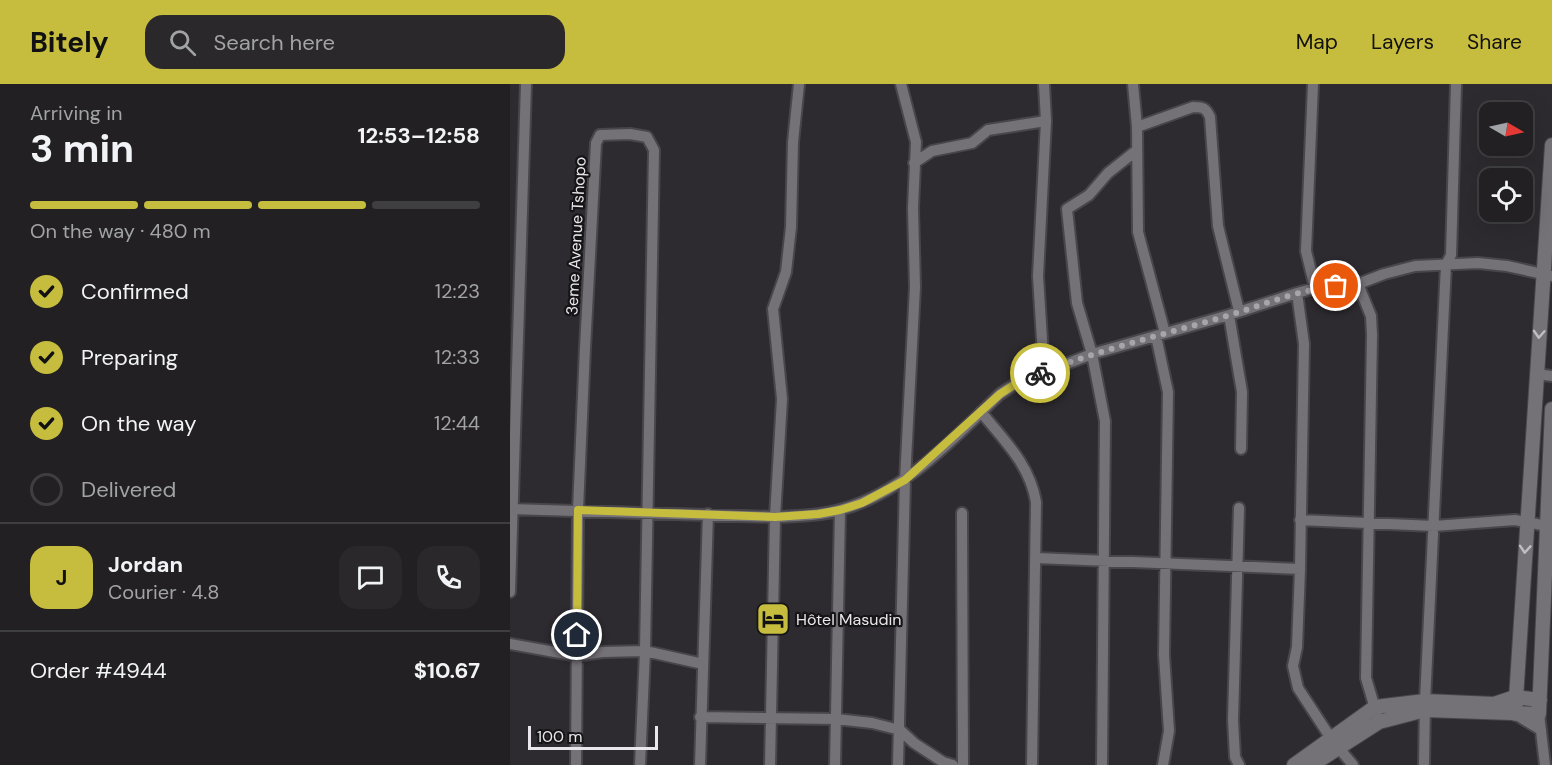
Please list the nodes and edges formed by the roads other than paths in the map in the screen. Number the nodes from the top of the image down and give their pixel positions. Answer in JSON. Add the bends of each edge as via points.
{"nodes":[{"id":1,"x":526,"y":84,"type":"edge"},
{"id":2,"x":799,"y":84,"type":"edge"},
{"id":3,"x":901,"y":84,"type":"edge"},
{"id":4,"x":1044,"y":84,"type":"edge"},
{"id":5,"x":1133,"y":84,"type":"edge"},
{"id":6,"x":1313,"y":84,"type":"edge"},
{"id":7,"x":1456,"y":84,"type":"edge"},
{"id":8,"x":1046,"y":121,"type":"junction"},
{"id":9,"x":1137,"y":128,"type":"junction"},
{"id":10,"x":1552,"y":146,"type":"edge"},
{"id":11,"x":1137,"y":150,"type":"junction"},
{"id":12,"x":914,"y":163,"type":"junction"},
{"id":13,"x":1550,"y":196,"type":"edge"},
{"id":14,"x":1446,"y":265,"type":"junction"},
{"id":15,"x":1547,"y":276,"type":"edge"},
{"id":16,"x":1358,"y":284,"type":"junction"},
{"id":17,"x":1315,"y":288,"type":"junction"},
{"id":18,"x":1297,"y":293,"type":"junction"},
{"id":19,"x":1234,"y":313,"type":"junction"},
{"id":20,"x":1161,"y":334,"type":"junction"},
{"id":21,"x":1092,"y":354,"type":"junction"},
{"id":22,"x":1044,"y":372,"type":"junction"},
{"id":23,"x":1537,"y":374,"type":"junction"},
{"id":24,"x":1552,"y":376,"type":"edge"},
{"id":25,"x":1552,"y":409,"type":"edge"},
{"id":26,"x":981,"y":412,"type":"junction"},
{"id":27,"x":1241,"y":449,"type":"dead end"},
{"id":28,"x":1532,"y":477,"type":"junction"},
{"id":29,"x":905,"y":480,"type":"junction"},
{"id":30,"x":1550,"y":486,"type":"edge"},
{"id":31,"x":1239,"y":508,"type":"dead end"},
{"id":32,"x":512,"y":509,"type":"edge"},
{"id":33,"x":578,"y":510,"type":"junction"},
{"id":34,"x":840,"y":510,"type":"junction"},
{"id":35,"x":1550,"y":511,"type":"edge"},
{"id":36,"x":647,"y":512,"type":"junction"},
{"id":37,"x":962,"y":513,"type":"dead end"},
{"id":38,"x":708,"y":514,"type":"junction"},
{"id":39,"x":1528,"y":516,"type":"junction"},
{"id":40,"x":775,"y":517,"type":"junction"},
{"id":41,"x":1300,"y":520,"type":"junction"},
{"id":42,"x":1369,"y":523,"type":"junction"},
{"id":43,"x":1434,"y":526,"type":"junction"},
{"id":44,"x":1547,"y":526,"type":"junction"},
{"id":45,"x":1036,"y":558,"type":"junction"},
{"id":46,"x":1104,"y":561,"type":"junction"},
{"id":47,"x":1165,"y":563,"type":"junction"},
{"id":48,"x":1237,"y":566,"type":"junction"},
{"id":49,"x":1300,"y":569,"type":"junction"},
{"id":50,"x":510,"y":592,"type":"edge"},
{"id":51,"x":510,"y":644,"type":"edge"},
{"id":52,"x":645,"y":651,"type":"junction"},
{"id":53,"x":577,"y":656,"type":"junction"},
{"id":54,"x":703,"y":664,"type":"junction"},
{"id":55,"x":1515,"y":697,"type":"junction"},
{"id":56,"x":1540,"y":700,"type":"junction"},
{"id":57,"x":1425,"y":705,"type":"junction"},
{"id":58,"x":1375,"y":707,"type":"junction"},
{"id":59,"x":1515,"y":714,"type":"junction"},
{"id":60,"x":1539,"y":714,"type":"junction"},
{"id":61,"x":700,"y":717,"type":"junction"},
{"id":62,"x":771,"y":718,"type":"junction"},
{"id":63,"x":836,"y":719,"type":"junction"},
{"id":64,"x":1379,"y":722,"type":"junction"},
{"id":65,"x":900,"y":730,"type":"junction"},
{"id":66,"x":1541,"y":730,"type":"junction"},
{"id":67,"x":1335,"y":744,"type":"junction"},
{"id":68,"x":576,"y":765,"type":"edge"},
{"id":69,"x":640,"y":765,"type":"edge"},
{"id":70,"x":700,"y":765,"type":"edge"},
{"id":71,"x":770,"y":765,"type":"edge"},
{"id":72,"x":835,"y":765,"type":"edge"},
{"id":73,"x":898,"y":765,"type":"edge"},
{"id":74,"x":953,"y":765,"type":"edge"},
{"id":75,"x":963,"y":765,"type":"edge"},
{"id":76,"x":1032,"y":765,"type":"edge"},
{"id":77,"x":1102,"y":765,"type":"edge"},
{"id":78,"x":1163,"y":765,"type":"edge"},
{"id":79,"x":1239,"y":765,"type":"edge"},
{"id":80,"x":1294,"y":765,"type":"edge"},
{"id":81,"x":1312,"y":765,"type":"edge"},
{"id":82,"x":1353,"y":765,"type":"edge"},
{"id":83,"x":1424,"y":765,"type":"edge"},
{"id":84,"x":1545,"y":765,"type":"edge"}],
"edges":[{"from":1,"to":32,"type":"street"},
{"from":2,"to":40,"type":"street","via":[[786,272],[773,309],[782,399]]},
{"from":3,"to":12,"type":"street","via":[[916,142]]},
{"from":4,"to":8,"type":"street"},
{"from":5,"to":9,"type":"street"},
{"from":6,"to":17,"type":"street","via":[[1306,251]]},
{"from":7,"to":14,"type":"street","via":[[1451,255]]},
{"from":8,"to":12,"type":"street","via":[[988,130],[972,143],[932,151]]},
{"from":8,"to":22,"type":"street","via":[[1038,276]]},
{"from":9,"to":11,"type":"street"},
{"from":9,"to":19,"type":"street","via":[[1193,106],[1207,110],[1218,226]]},
{"from":10,"to":13,"type":"street"},
{"from":11,"to":20,"type":"street","via":[[1138,232]]},
{"from":11,"to":21,"type":"street","via":[[1107,173],[1089,195],[1067,209],[1077,303]]},
{"from":12,"to":29,"type":"street","via":[[915,287]]},
{"from":13,"to":15,"type":"street"},
{"from":14,"to":15,"type":"street","via":[[1507,266]]},
{"from":14,"to":16,"type":"street","via":[[1415,266]]},
{"from":14,"to":43,"type":"street"},
{"from":15,"to":23,"type":"street","one_way":true},
{"from":16,"to":17,"type":"street"},
{"from":16,"to":42,"type":"street","via":[[1371,316],[1372,335]]},
{"from":17,"to":18,"type":"street"},
{"from":18,"to":19,"type":"street"},
{"from":18,"to":41,"type":"street","via":[[1305,344]]},
{"from":19,"to":20,"type":"street"},
{"from":19,"to":27,"type":"street","via":[[1242,392]]},
{"from":20,"to":21,"type":"street"},
{"from":20,"to":47,"type":"street","via":[[1168,392]]},
{"from":21,"to":22,"type":"street"},
{"from":21,"to":46,"type":"street","via":[[1105,421]]},
{"from":22,"to":26,"type":"street","via":[[1017,383]]},
{"from":23,"to":24,"type":"street"},
{"from":23,"to":28,"type":"street"},
{"from":25,"to":30,"type":"street"},
{"from":26,"to":29,"type":"street"},
{"from":26,"to":45,"type":"street","via":[[1020,459],[1034,486]]},
{"from":28,"to":30,"type":"street"},
{"from":28,"to":39,"type":"street"},
{"from":29,"to":34,"type":"street"},
{"from":29,"to":65,"type":"street"},
{"from":30,"to":35,"type":"street"},
{"from":31,"to":48,"type":"street"},
{"from":32,"to":33,"type":"street"},
{"from":32,"to":50,"type":"street"},
{"from":33,"to":36,"type":"street"},
{"from":33,"to":36,"type":"street","name":"3eme Avenue Tshopo","via":[[596,143],[600,135],[630,134],[647,137],[654,150]]},
{"from":33,"to":53,"type":"street","name":"3eme Avenue Tshopo"},
{"from":34,"to":40,"type":"street"},
{"from":34,"to":63,"type":"street"},
{"from":35,"to":39,"type":"street"},
{"from":35,"to":44,"type":"street"},
{"from":36,"to":38,"type":"street"},
{"from":36,"to":52,"type":"street","name":"3eme Avenue Tshopo"},
{"from":37,"to":75,"type":"street"},
{"from":38,"to":40,"type":"street"},
{"from":38,"to":54,"type":"street"},
{"from":39,"to":43,"type":"street"},
{"from":39,"to":44,"type":"street"},
{"from":39,"to":55,"type":"street","one_way":true},
{"from":40,"to":62,"type":"street"},
{"from":41,"to":42,"type":"street"},
{"from":41,"to":49,"type":"street"},
{"from":42,"to":43,"type":"street"},
{"from":42,"to":58,"type":"street","via":[[1366,678]]},
{"from":43,"to":57,"type":"street"},
{"from":44,"to":56,"type":"street"},
{"from":45,"to":46,"type":"street"},
{"from":45,"to":76,"type":"street"},
{"from":46,"to":47,"type":"street"},
{"from":46,"to":77,"type":"street"},
{"from":47,"to":48,"type":"street"},
{"from":47,"to":78,"type":"street","via":[[1164,655],[1169,731]]},
{"from":48,"to":49,"type":"street"},
{"from":48,"to":79,"type":"street","via":[[1233,720]]},
{"from":49,"to":67,"type":"street","via":[[1295,677],[1298,688]]},
{"from":51,"to":53,"type":"street"},
{"from":52,"to":53,"type":"street"},
{"from":52,"to":54,"type":"street"},
{"from":52,"to":69,"type":"street","name":"3eme Avenue Tshopo"},
{"from":53,"to":68,"type":"street","name":"3eme Avenue Tshopo"},
{"from":54,"to":61,"type":"street"},
{"from":55,"to":56,"type":"street"},
{"from":55,"to":57,"type":"street","via":[[1494,704]]},
{"from":55,"to":59,"type":"street"},
{"from":56,"to":60,"type":"street"},
{"from":57,"to":58,"type":"street"},
{"from":57,"to":59,"type":"street"},
{"from":57,"to":64,"type":"street"},
{"from":57,"to":83,"type":"street"},
{"from":58,"to":64,"type":"street"},
{"from":58,"to":67,"type":"street"},
{"from":59,"to":60,"type":"street"},
{"from":59,"to":66,"type":"street"},
{"from":60,"to":66,"type":"street"},
{"from":61,"to":62,"type":"street"},
{"from":61,"to":70,"type":"street"},
{"from":62,"to":63,"type":"street"},
{"from":62,"to":71,"type":"street"},
{"from":63,"to":65,"type":"street"},
{"from":63,"to":72,"type":"street"},
{"from":64,"to":67,"type":"street"},
{"from":65,"to":73,"type":"street"},
{"from":65,"to":74,"type":"street","via":[[914,743]]},
{"from":66,"to":84,"type":"street"},
{"from":67,"to":80,"type":"street"},
{"from":67,"to":81,"type":"street"},
{"from":67,"to":82,"type":"street"}]}
